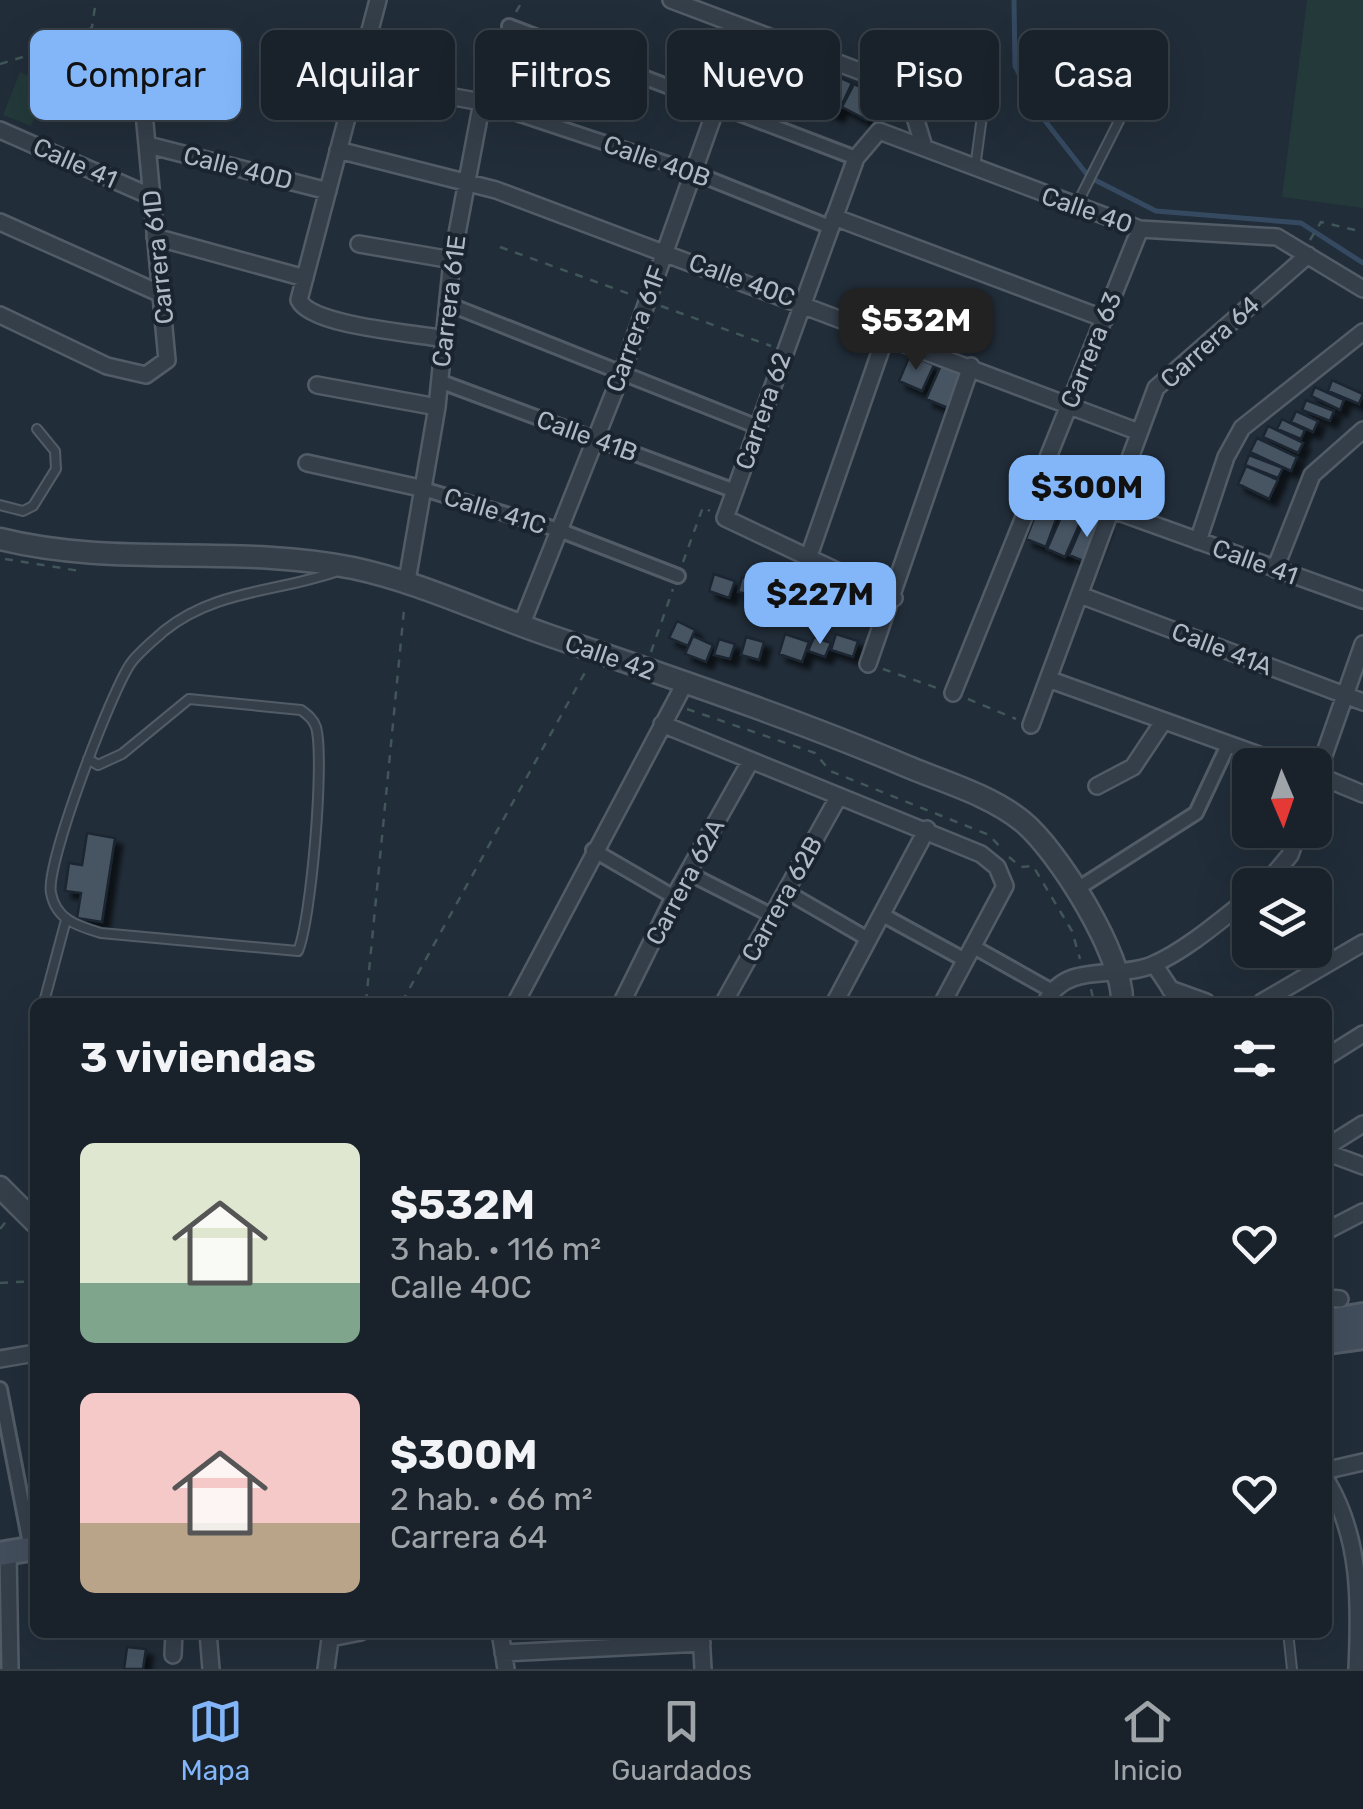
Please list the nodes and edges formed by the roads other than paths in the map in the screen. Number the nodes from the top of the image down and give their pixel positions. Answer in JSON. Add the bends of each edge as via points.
{"nodes":[{"id":1,"x":378,"y":0,"type":"edge"},
{"id":2,"x":671,"y":0,"type":"edge"},
{"id":3,"x":509,"y":26,"type":"road end"},
{"id":4,"x":744,"y":30,"type":"edge"},
{"id":5,"x":840,"y":65,"type":"edge"},
{"id":6,"x":667,"y":84,"type":"edge"},
{"id":7,"x":145,"y":120,"type":"edge"},
{"id":8,"x":478,"y":120,"type":"edge"},
{"id":9,"x":536,"y":120,"type":"edge"},
{"id":10,"x":708,"y":120,"type":"edge"},
{"id":11,"x":760,"y":120,"type":"edge"},
{"id":12,"x":982,"y":120,"type":"edge"},
{"id":13,"x":1120,"y":120,"type":"edge"},
{"id":14,"x":0,"y":130,"type":"edge"},
{"id":15,"x":879,"y":130,"type":"joint"},
{"id":16,"x":148,"y":145,"type":"junction"},
{"id":17,"x":924,"y":147,"type":"junction"},
{"id":18,"x":338,"y":150,"type":"junction"},
{"id":19,"x":856,"y":158,"type":"junction"},
{"id":20,"x":975,"y":168,"type":"junction"},
{"id":21,"x":690,"y":171,"type":"junction"},
{"id":22,"x":466,"y":182,"type":"junction"},
{"id":23,"x":328,"y":191,"type":"junction"},
{"id":24,"x":150,"y":196,"type":"junction"},
{"id":25,"x":1078,"y":202,"type":"junction"},
{"id":26,"x":0,"y":222,"type":"edge"},
{"id":27,"x":832,"y":222,"type":"junction"},
{"id":28,"x":1140,"y":229,"type":"junction"},
{"id":29,"x":155,"y":238,"type":"junction"},
{"id":30,"x":359,"y":244,"type":"dead end"},
{"id":31,"x":1308,"y":249,"type":"junction"},
{"id":32,"x":664,"y":251,"type":"junction"},
{"id":33,"x":452,"y":260,"type":"junction"},
{"id":34,"x":305,"y":278,"type":"junction"},
{"id":35,"x":1363,"y":289,"type":"edge"},
{"id":36,"x":161,"y":294,"type":"junction"},
{"id":37,"x":802,"y":302,"type":"junction"},
{"id":38,"x":448,"y":304,"type":"junction"},
{"id":39,"x":0,"y":315,"type":"edge"},
{"id":40,"x":1105,"y":319,"type":"junction"},
{"id":41,"x":1363,"y":332,"type":"edge"},
{"id":42,"x":886,"y":335,"type":"junction"},
{"id":43,"x":445,"y":338,"type":"junction"},
{"id":44,"x":971,"y":366,"type":"junction"},
{"id":45,"x":620,"y":375,"type":"junction"},
{"id":46,"x":438,"y":381,"type":"junction"},
{"id":47,"x":317,"y":385,"type":"dead end"},
{"id":48,"x":1069,"y":404,"type":"junction"},
{"id":49,"x":437,"y":406,"type":"junction"},
{"id":50,"x":758,"y":427,"type":"junction"},
{"id":51,"x":36,"y":429,"type":"dead end"},
{"id":52,"x":1363,"y":430,"type":"edge"},
{"id":53,"x":1139,"y":432,"type":"junction"},
{"id":54,"x":594,"y":438,"type":"junction"},
{"id":55,"x":307,"y":463,"type":"dead end"},
{"id":56,"x":420,"y":488,"type":"junction"},
{"id":57,"x":736,"y":491,"type":"junction"},
{"id":58,"x":0,"y":505,"type":"edge"},
{"id":59,"x":1113,"y":510,"type":"junction"},
{"id":60,"x":558,"y":530,"type":"junction"},
{"id":61,"x":0,"y":539,"type":"edge"},
{"id":62,"x":1198,"y":541,"type":"junction"},
{"id":63,"x":809,"y":556,"type":"junction"},
{"id":64,"x":350,"y":567,"type":"junction"},
{"id":65,"x":1275,"y":570,"type":"junction"},
{"id":66,"x":678,"y":576,"type":"dead end"},
{"id":67,"x":406,"y":582,"type":"junction"},
{"id":68,"x":1080,"y":595,"type":"junction"},
{"id":69,"x":894,"y":598,"type":"junction"},
{"id":70,"x":1363,"y":600,"type":"edge"},
{"id":71,"x":521,"y":626,"type":"junction"},
{"id":72,"x":1363,"y":644,"type":"edge"},
{"id":73,"x":868,"y":664,"type":"dead end"},
{"id":74,"x":1048,"y":679,"type":"junction"},
{"id":75,"x":684,"y":682,"type":"junction"},
{"id":76,"x":953,"y":693,"type":"dead end"},
{"id":77,"x":1344,"y":695,"type":"junction"},
{"id":78,"x":1363,"y":702,"type":"edge"},
{"id":79,"x":1163,"y":722,"type":"junction"},
{"id":80,"x":662,"y":724,"type":"junction"},
{"id":81,"x":1030,"y":725,"type":"dead end"},
{"id":82,"x":1228,"y":745,"type":"junction"},
{"id":83,"x":1237,"y":748,"type":"edge"},
{"id":84,"x":1326,"y":748,"type":"edge"},
{"id":85,"x":88,"y":759,"type":"junction"},
{"id":86,"x":750,"y":762,"type":"junction"},
{"id":87,"x":1332,"y":783,"type":"edge"},
{"id":88,"x":1097,"y":786,"type":"dead end"},
{"id":89,"x":1363,"y":794,"type":"edge"},
{"id":90,"x":839,"y":796,"type":"junction"},
{"id":91,"x":927,"y":830,"type":"junction"},
{"id":92,"x":593,"y":850,"type":"junction"},
{"id":93,"x":688,"y":873,"type":"junction"},
{"id":94,"x":787,"y":892,"type":"junction"},
{"id":95,"x":1074,"y":892,"type":"junction"},
{"id":96,"x":674,"y":897,"type":"junction"},
{"id":97,"x":1232,"y":910,"type":"edge"},
{"id":98,"x":881,"y":914,"type":"junction"},
{"id":99,"x":773,"y":916,"type":"junction"},
{"id":100,"x":66,"y":920,"type":"junction"},
{"id":101,"x":868,"y":939,"type":"junction"},
{"id":102,"x":1363,"y":943,"type":"edge"},
{"id":103,"x":968,"y":953,"type":"junction"},
{"id":104,"x":1154,"y":964,"type":"junction"},
{"id":105,"x":1120,"y":974,"type":"junction"},
{"id":106,"x":1174,"y":996,"type":"edge"},
{"id":107,"x":1049,"y":997,"type":"edge"},
{"id":108,"x":45,"y":998,"type":"edge"},
{"id":109,"x":518,"y":998,"type":"edge"},
{"id":110,"x":624,"y":998,"type":"edge"},
{"id":111,"x":726,"y":998,"type":"edge"},
{"id":112,"x":836,"y":998,"type":"edge"},
{"id":113,"x":945,"y":998,"type":"edge"},
{"id":114,"x":1122,"y":998,"type":"edge"},
{"id":115,"x":1269,"y":998,"type":"edge"},
{"id":116,"x":1363,"y":1034,"type":"edge"},
{"id":117,"x":1332,"y":1053,"type":"edge"},
{"id":118,"x":1363,"y":1124,"type":"edge"},
{"id":119,"x":1332,"y":1143,"type":"edge"},
{"id":120,"x":1332,"y":1155,"type":"edge"},
{"id":121,"x":1363,"y":1166,"type":"edge"},
{"id":122,"x":0,"y":1188,"type":"edge"},
{"id":123,"x":1363,"y":1212,"type":"edge"},
{"id":124,"x":30,"y":1217,"type":"edge"},
{"id":125,"x":1332,"y":1228,"type":"edge"},
{"id":126,"x":1363,"y":1315,"type":"edge"},
{"id":127,"x":1332,"y":1320,"type":"edge"},
{"id":128,"x":1363,"y":1337,"type":"edge"},
{"id":129,"x":1332,"y":1341,"type":"edge"},
{"id":130,"x":30,"y":1354,"type":"edge"},
{"id":131,"x":0,"y":1360,"type":"edge"},
{"id":132,"x":0,"y":1389,"type":"edge"},
{"id":133,"x":1363,"y":1462,"type":"edge"},
{"id":134,"x":1332,"y":1469,"type":"edge"},
{"id":135,"x":1332,"y":1489,"type":"edge"},
{"id":136,"x":19,"y":1551,"type":"edge"},
{"id":137,"x":174,"y":1638,"type":"edge"},
{"id":138,"x":208,"y":1638,"type":"edge"},
{"id":139,"x":331,"y":1638,"type":"edge"},
{"id":140,"x":701,"y":1638,"type":"edge"},
{"id":141,"x":1289,"y":1638,"type":"edge"},
{"id":142,"x":173,"y":1656,"type":"dead end"},
{"id":143,"x":505,"y":1661,"type":"edge"},
{"id":144,"x":10,"y":1669,"type":"edge"},
{"id":145,"x":211,"y":1669,"type":"edge"},
{"id":146,"x":326,"y":1669,"type":"edge"},
{"id":147,"x":704,"y":1669,"type":"edge"},
{"id":148,"x":1292,"y":1669,"type":"edge"},
{"id":149,"x":1357,"y":1669,"type":"edge"}],
"edges":[{"from":1,"to":18,"type":"street"},
{"from":2,"to":4,"type":"street"},
{"from":3,"to":6,"type":"street"},
{"from":5,"to":17,"type":"street","via":[[894,84],[910,104]]},
{"from":7,"to":16,"type":"street","name":"Carrera 61D"},
{"from":8,"to":22,"type":"street","name":"Carrera 61E"},
{"from":9,"to":21,"type":"street","name":"Calle 40B"},
{"from":10,"to":21,"type":"street","name":"Carrera 61F"},
{"from":11,"to":19,"type":"street"},
{"from":12,"to":20,"type":"lane"},
{"from":13,"to":25,"type":"lane"},
{"from":14,"to":24,"type":"street","name":"Calle 41"},
{"from":15,"to":17,"type":"street","name":"Calle 40"},
{"from":15,"to":19,"type":"street","name":"Carrera 62"},
{"from":16,"to":23,"type":"street","name":"Calle 40D"},
{"from":16,"to":24,"type":"street","name":"Carrera 61D"},
{"from":17,"to":20,"type":"street","name":"Calle 40"},
{"from":18,"to":22,"type":"street","name":"Calle 40C"},
{"from":18,"to":23,"type":"street"},
{"from":19,"to":27,"type":"street","name":"Carrera 62"},
{"from":20,"to":25,"type":"street","name":"Calle 40"},
{"from":21,"to":27,"type":"street","name":"Calle 40B"},
{"from":21,"to":32,"type":"street","name":"Carrera 61F"},
{"from":22,"to":32,"type":"street","name":"Calle 40C"},
{"from":22,"to":33,"type":"street","name":"Carrera 61E"},
{"from":23,"to":34,"type":"street"},
{"from":24,"to":29,"type":"street","name":"Carrera 61D"},
{"from":25,"to":28,"type":"street","name":"Calle 40"},
{"from":26,"to":36,"type":"street"},
{"from":27,"to":37,"type":"street","name":"Carrera 62"},
{"from":27,"to":40,"type":"street","name":"Calle 40B"},
{"from":28,"to":31,"type":"street","name":"Calle 40","via":[[1277,237]]},
{"from":28,"to":40,"type":"street","name":"Carrera 63"},
{"from":29,"to":34,"type":"street"},
{"from":29,"to":36,"type":"street","name":"Carrera 61D"},
{"from":30,"to":33,"type":"street"},
{"from":31,"to":35,"type":"street","name":"Calle 40"},
{"from":31,"to":53,"type":"street","name":"Carrera 64","via":[[1156,388]]},
{"from":32,"to":37,"type":"street","name":"Calle 40C"},
{"from":32,"to":45,"type":"street","name":"Carrera 61F"},
{"from":33,"to":38,"type":"street","name":"Carrera 61E"},
{"from":34,"to":43,"type":"street","via":[[299,300],[322,318]]},
{"from":36,"to":39,"type":"street","name":"Carrera 61D","via":[[168,360],[146,375]]},
{"from":37,"to":42,"type":"street","name":"Calle 40C"},
{"from":37,"to":50,"type":"street","name":"Carrera 62"},
{"from":38,"to":43,"type":"street","name":"Carrera 61E"},
{"from":38,"to":45,"type":"street"},
{"from":40,"to":48,"type":"street","name":"Carrera 63"},
{"from":41,"to":62,"type":"street","via":[[1242,428]]},
{"from":42,"to":44,"type":"street","name":"Calle 40C"},
{"from":42,"to":63,"type":"street"},
{"from":43,"to":46,"type":"street","name":"Carrera 61E"},
{"from":44,"to":48,"type":"street","name":"Calle 40C"},
{"from":44,"to":69,"type":"street"},
{"from":45,"to":50,"type":"street"},
{"from":45,"to":54,"type":"street","name":"Carrera 61F"},
{"from":46,"to":49,"type":"street","name":"Carrera 61E"},
{"from":46,"to":54,"type":"street","name":"Calle 41B"},
{"from":47,"to":49,"type":"street"},
{"from":48,"to":53,"type":"street","name":"Calle 40C"},
{"from":48,"to":76,"type":"street","name":"Carrera 63"},
{"from":49,"to":56,"type":"street","name":"Carrera 61E"},
{"from":50,"to":57,"type":"street","name":"Carrera 62"},
{"from":51,"to":58,"type":"lane","via":[[55,451],[56,469],[33,506]]},
{"from":52,"to":65,"type":"street","via":[[1312,475]]},
{"from":53,"to":59,"type":"street","name":"Carrera 64"},
{"from":54,"to":57,"type":"street","name":"Calle 41B"},
{"from":54,"to":60,"type":"street","name":"Carrera 61F"},
{"from":55,"to":56,"type":"street","name":"Calle 41C"},
{"from":56,"to":60,"type":"street","name":"Calle 41C"},
{"from":56,"to":67,"type":"street","name":"Carrera 61E"},
{"from":57,"to":63,"type":"street","name":"Carrera 62","via":[[725,518]]},
{"from":59,"to":62,"type":"street","name":"Calle 41"},
{"from":59,"to":68,"type":"street","name":"Carrera 64"},
{"from":60,"to":66,"type":"street","name":"Calle 41C"},
{"from":60,"to":71,"type":"street","name":"Carrera 61F"},
{"from":61,"to":64,"type":"street","name":"Calle 42","via":[[78,555]]},
{"from":62,"to":65,"type":"street","name":"Calle 41"},
{"from":63,"to":69,"type":"street"},
{"from":64,"to":67,"type":"street","name":"Calle 42"},
{"from":64,"to":85,"type":"lane","via":[[311,583],[204,604],[165,630],[130,664]]},
{"from":65,"to":70,"type":"street","name":"Calle 41"},
{"from":67,"to":71,"type":"street","name":"Calle 42"},
{"from":68,"to":74,"type":"street","name":"Carrera 64"},
{"from":68,"to":77,"type":"street","name":"Calle 41A"},
{"from":69,"to":73,"type":"street"},
{"from":71,"to":75,"type":"street","name":"Calle 42","via":[[587,656]]},
{"from":72,"to":77,"type":"street"},
{"from":74,"to":79,"type":"street"},
{"from":74,"to":81,"type":"street","name":"Carrera 64"},
{"from":75,"to":80,"type":"street"},
{"from":75,"to":95,"type":"street","name":"Calle 42","via":[[818,728],[990,802],[1033,832]]},
{"from":77,"to":78,"type":"street","name":"Calle 41A"},
{"from":77,"to":84,"type":"street"},
{"from":79,"to":82,"type":"street"},
{"from":79,"to":88,"type":"street","via":[[1133,767]]},
{"from":80,"to":86,"type":"street"},
{"from":80,"to":92,"type":"street"},
{"from":82,"to":83,"type":"street"},
{"from":82,"to":95,"type":"street","via":[[1196,813]]},
{"from":85,"to":100,"type":"lane","via":[[52,869],[50,892]]},
{"from":85,"to":100,"type":"lane","via":[[98,765],[122,754],[189,699],[310,716],[321,780],[302,943],[294,954],[101,933]]},
{"from":86,"to":90,"type":"street"},
{"from":86,"to":93,"type":"street","name":"Carrera 62A"},
{"from":87,"to":89,"type":"street"},
{"from":90,"to":91,"type":"street"},
{"from":90,"to":94,"type":"street","name":"Carrera 62B"},
{"from":91,"to":98,"type":"street"},
{"from":91,"to":103,"type":"street","via":[[981,854],[997,866],[1005,886]]},
{"from":92,"to":96,"type":"street"},
{"from":92,"to":109,"type":"street"},
{"from":93,"to":96,"type":"street","name":"Carrera 62A"},
{"from":93,"to":99,"type":"street"},
{"from":94,"to":99,"type":"street","name":"Carrera 62B"},
{"from":94,"to":101,"type":"street"},
{"from":95,"to":105,"type":"street","name":"Calle 42"},
{"from":96,"to":110,"type":"street","name":"Carrera 62A"},
{"from":97,"to":104,"type":"street"},
{"from":98,"to":101,"type":"street"},
{"from":98,"to":103,"type":"street"},
{"from":99,"to":111,"type":"street","name":"Carrera 62B"},
{"from":100,"to":108,"type":"lane"},
{"from":101,"to":112,"type":"street"},
{"from":102,"to":115,"type":"street"},
{"from":103,"to":107,"type":"street"},
{"from":103,"to":113,"type":"street"},
{"from":104,"to":105,"type":"street"},
{"from":104,"to":106,"type":"street"},
{"from":105,"to":107,"type":"street","via":[[1070,977]]},
{"from":105,"to":114,"type":"street"},
{"from":116,"to":117,"type":"street"},
{"from":118,"to":119,"type":"street"},
{"from":120,"to":121,"type":"street"},
{"from":122,"to":124,"type":"street"},
{"from":123,"to":125,"type":"street"},
{"from":126,"to":127,"type":"main road"},
{"from":128,"to":129,"type":"main road"},
{"from":130,"to":131,"type":"street"},
{"from":132,"to":136,"type":"street"},
{"from":133,"to":134,"type":"street"},
{"from":135,"to":149,"type":"street","via":[[1354,1546]]},
{"from":136,"to":144,"type":"street"},
{"from":137,"to":142,"type":"street"},
{"from":138,"to":145,"type":"street"},
{"from":139,"to":146,"type":"street"},
{"from":140,"to":143,"type":"street"},
{"from":140,"to":147,"type":"street"},
{"from":141,"to":148,"type":"lane"}]}
